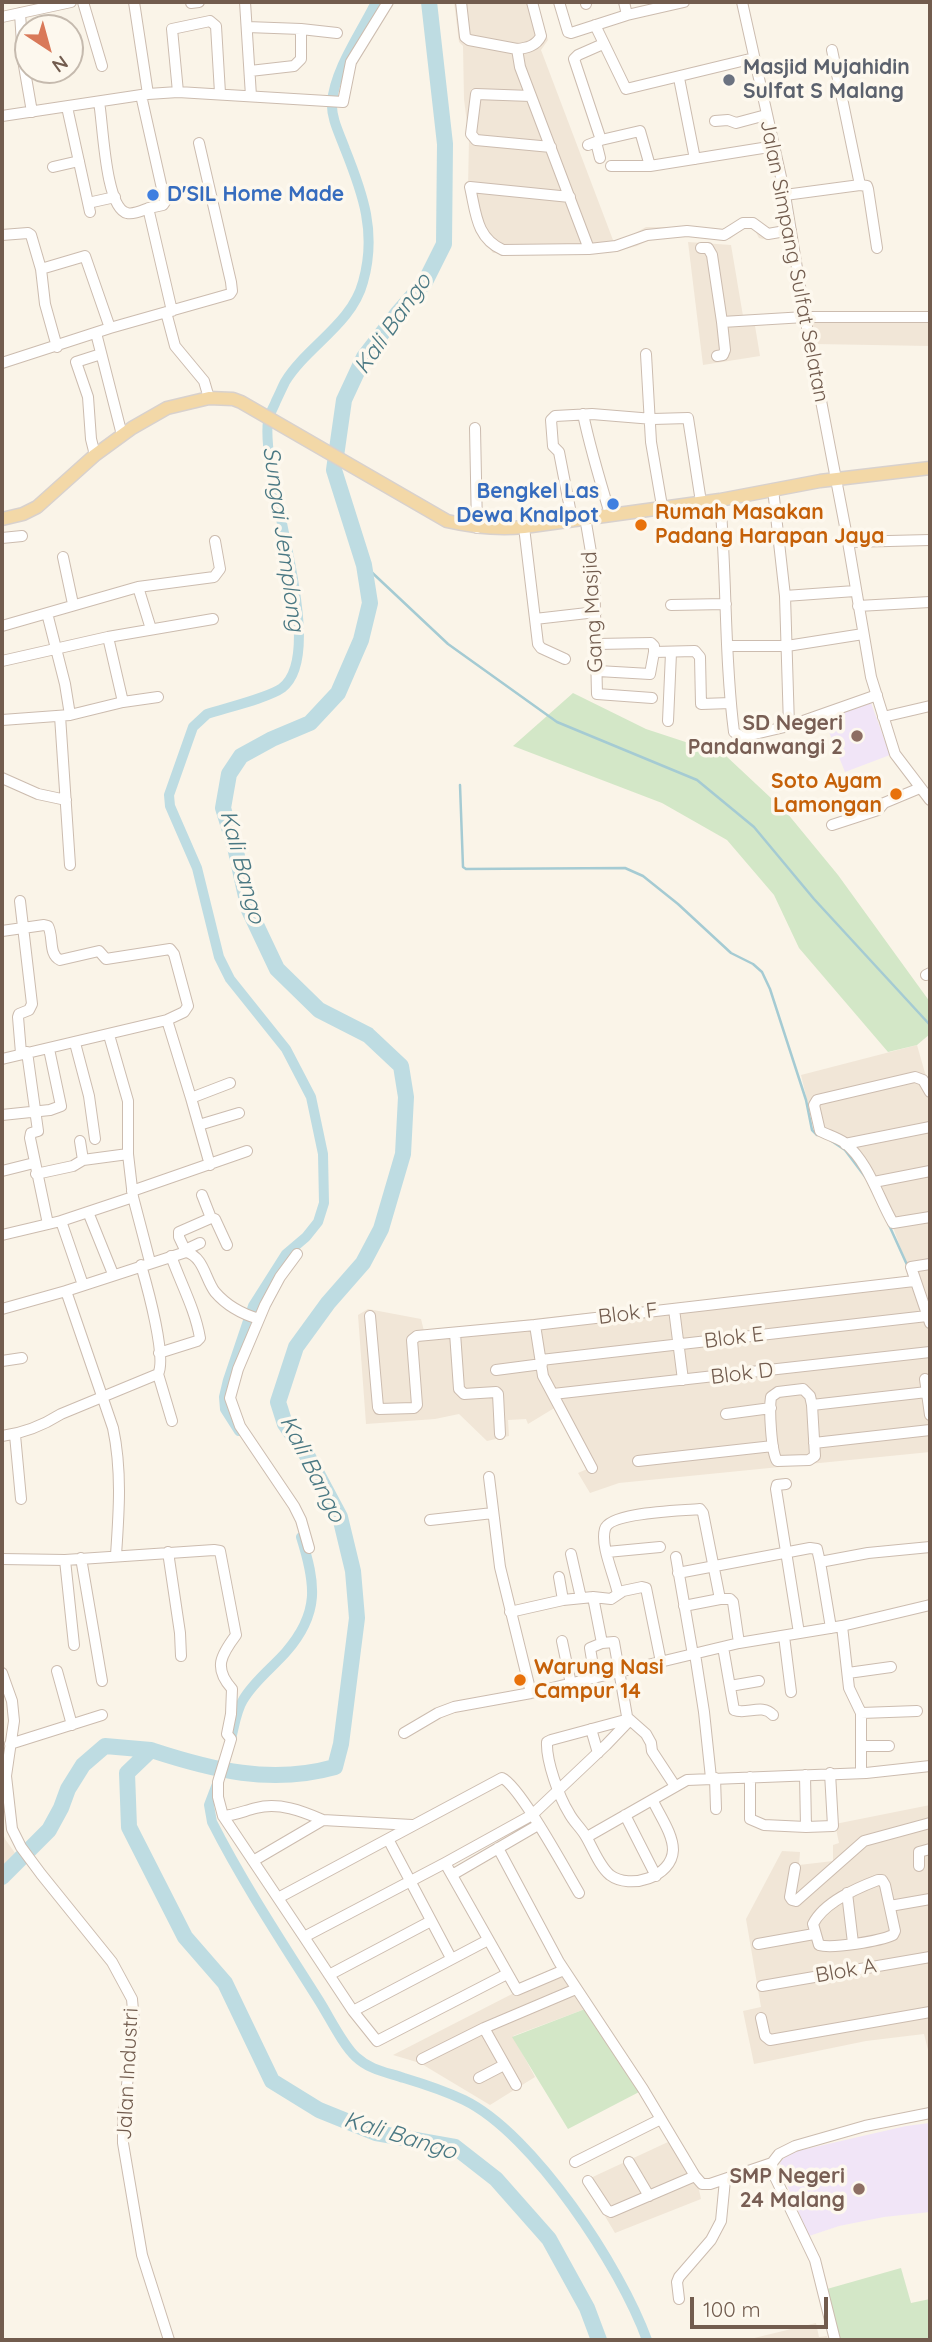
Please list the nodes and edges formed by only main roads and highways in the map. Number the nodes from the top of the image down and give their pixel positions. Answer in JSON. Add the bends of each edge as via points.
{"nodes":[{"id":1,"x":930,"y":468,"type":"edge"},
{"id":2,"x":2,"y":519,"type":"edge"}],
"edges":[{"from":1,"to":2,"type":"main road","via":[[524,527],[477,528],[427,511],[258,411],[233,399],[209,398],[167,408],[95,455],[37,507]]}]}
